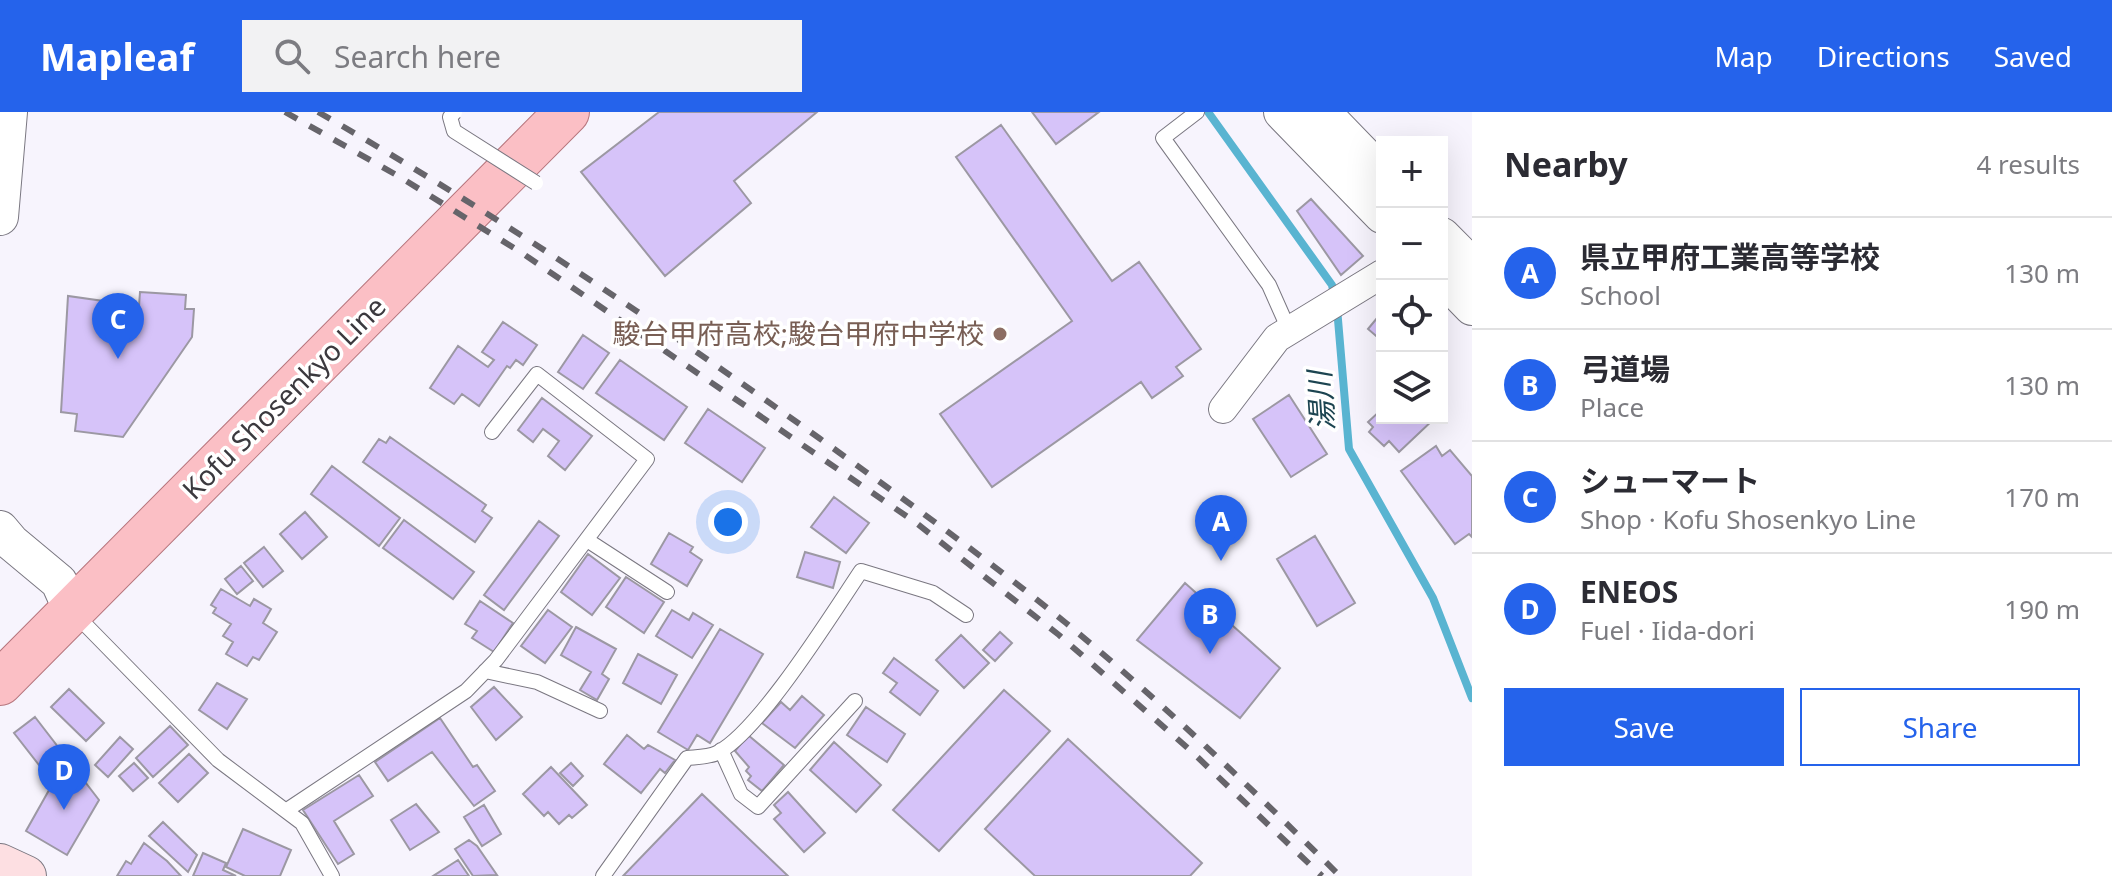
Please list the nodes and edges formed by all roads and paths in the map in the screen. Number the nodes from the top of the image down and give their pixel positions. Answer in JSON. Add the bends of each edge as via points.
{"nodes":[{"id":1,"x":9,"y":112,"type":"edge"},
{"id":2,"x":455,"y":112,"type":"edge"},
{"id":3,"x":527,"y":112,"type":"edge"},
{"id":4,"x":567,"y":112,"type":"edge"},
{"id":5,"x":1282,"y":112,"type":"edge"},
{"id":6,"x":1322,"y":112,"type":"edge"},
{"id":7,"x":1194,"y":114,"type":"edge"},
{"id":8,"x":1376,"y":168,"type":"edge"},
{"id":9,"x":536,"y":183,"type":"dead end"},
{"id":10,"x":1376,"y":209,"type":"edge"},
{"id":11,"x":0,"y":217,"type":"edge"},
{"id":12,"x":1448,"y":242,"type":"edge"},
{"id":13,"x":1472,"y":266,"type":"edge"},
{"id":14,"x":1376,"y":278,"type":"edge"},
{"id":15,"x":1446,"y":280,"type":"edge"},
{"id":16,"x":1472,"y":307,"type":"edge"},
{"id":17,"x":1289,"y":330,"type":"junction"},
{"id":18,"x":1223,"y":409,"type":"dead end"},
{"id":19,"x":492,"y":432,"type":"dead end"},
{"id":20,"x":0,"y":529,"type":"edge"},
{"id":21,"x":587,"y":540,"type":"junction"},
{"id":22,"x":667,"y":592,"type":"dead end"},
{"id":23,"x":66,"y":597,"type":"junction"},
{"id":24,"x":966,"y":615,"type":"dead end"},
{"id":25,"x":0,"y":641,"type":"edge"},
{"id":26,"x":485,"y":671,"type":"junction"},
{"id":27,"x":0,"y":683,"type":"edge"},
{"id":28,"x":855,"y":701,"type":"dead end"},
{"id":29,"x":600,"y":711,"type":"dead end"},
{"id":30,"x":721,"y":750,"type":"junction"},
{"id":31,"x":287,"y":810,"type":"junction"},
{"id":32,"x":0,"y":864,"type":"edge"},
{"id":33,"x":26,"y":876,"type":"edge"},
{"id":34,"x":332,"y":876,"type":"edge"},
{"id":35,"x":603,"y":876,"type":"edge"}],
"edges":[{"from":1,"to":11,"type":"street"},
{"from":2,"to":9,"type":"lane","bridge":true,"via":[[450,117],[454,131]]},
{"from":3,"to":23,"type":"main road","name":"Kofu Shosenkyo Line"},
{"from":4,"to":23,"type":"main road","name":"Kofu Shosenkyo Line"},
{"from":5,"to":10,"type":"street"},
{"from":6,"to":8,"type":"street"},
{"from":7,"to":17,"type":"lane","via":[[1163,138],[1269,285]]},
{"from":12,"to":13,"type":"street"},
{"from":14,"to":17,"type":"street"},
{"from":15,"to":16,"type":"street"},
{"from":17,"to":18,"type":"street","via":[[1277,338]]},
{"from":19,"to":21,"type":"lane","via":[[537,374],[647,459]]},
{"from":20,"to":23,"type":"street"},
{"from":21,"to":22,"type":"lane"},
{"from":21,"to":26,"type":"lane"},
{"from":23,"to":25,"type":"main road","name":"Kofu Shosenkyo Line"},
{"from":23,"to":27,"type":"main road","name":"Kofu Shosenkyo Line"},
{"from":23,"to":31,"type":"lane","via":[[218,760]]},
{"from":24,"to":30,"type":"lane","via":[[933,593],[861,571],[797,665],[737,740]]},
{"from":26,"to":29,"type":"lane","via":[[537,682]]},
{"from":26,"to":31,"type":"lane","via":[[466,691]]},
{"from":28,"to":30,"type":"lane","via":[[758,807],[741,794]]},
{"from":30,"to":35,"type":"lane","via":[[687,758]]},
{"from":31,"to":34,"type":"lane","via":[[302,823]]},
{"from":32,"to":33,"type":"main road"}]}
